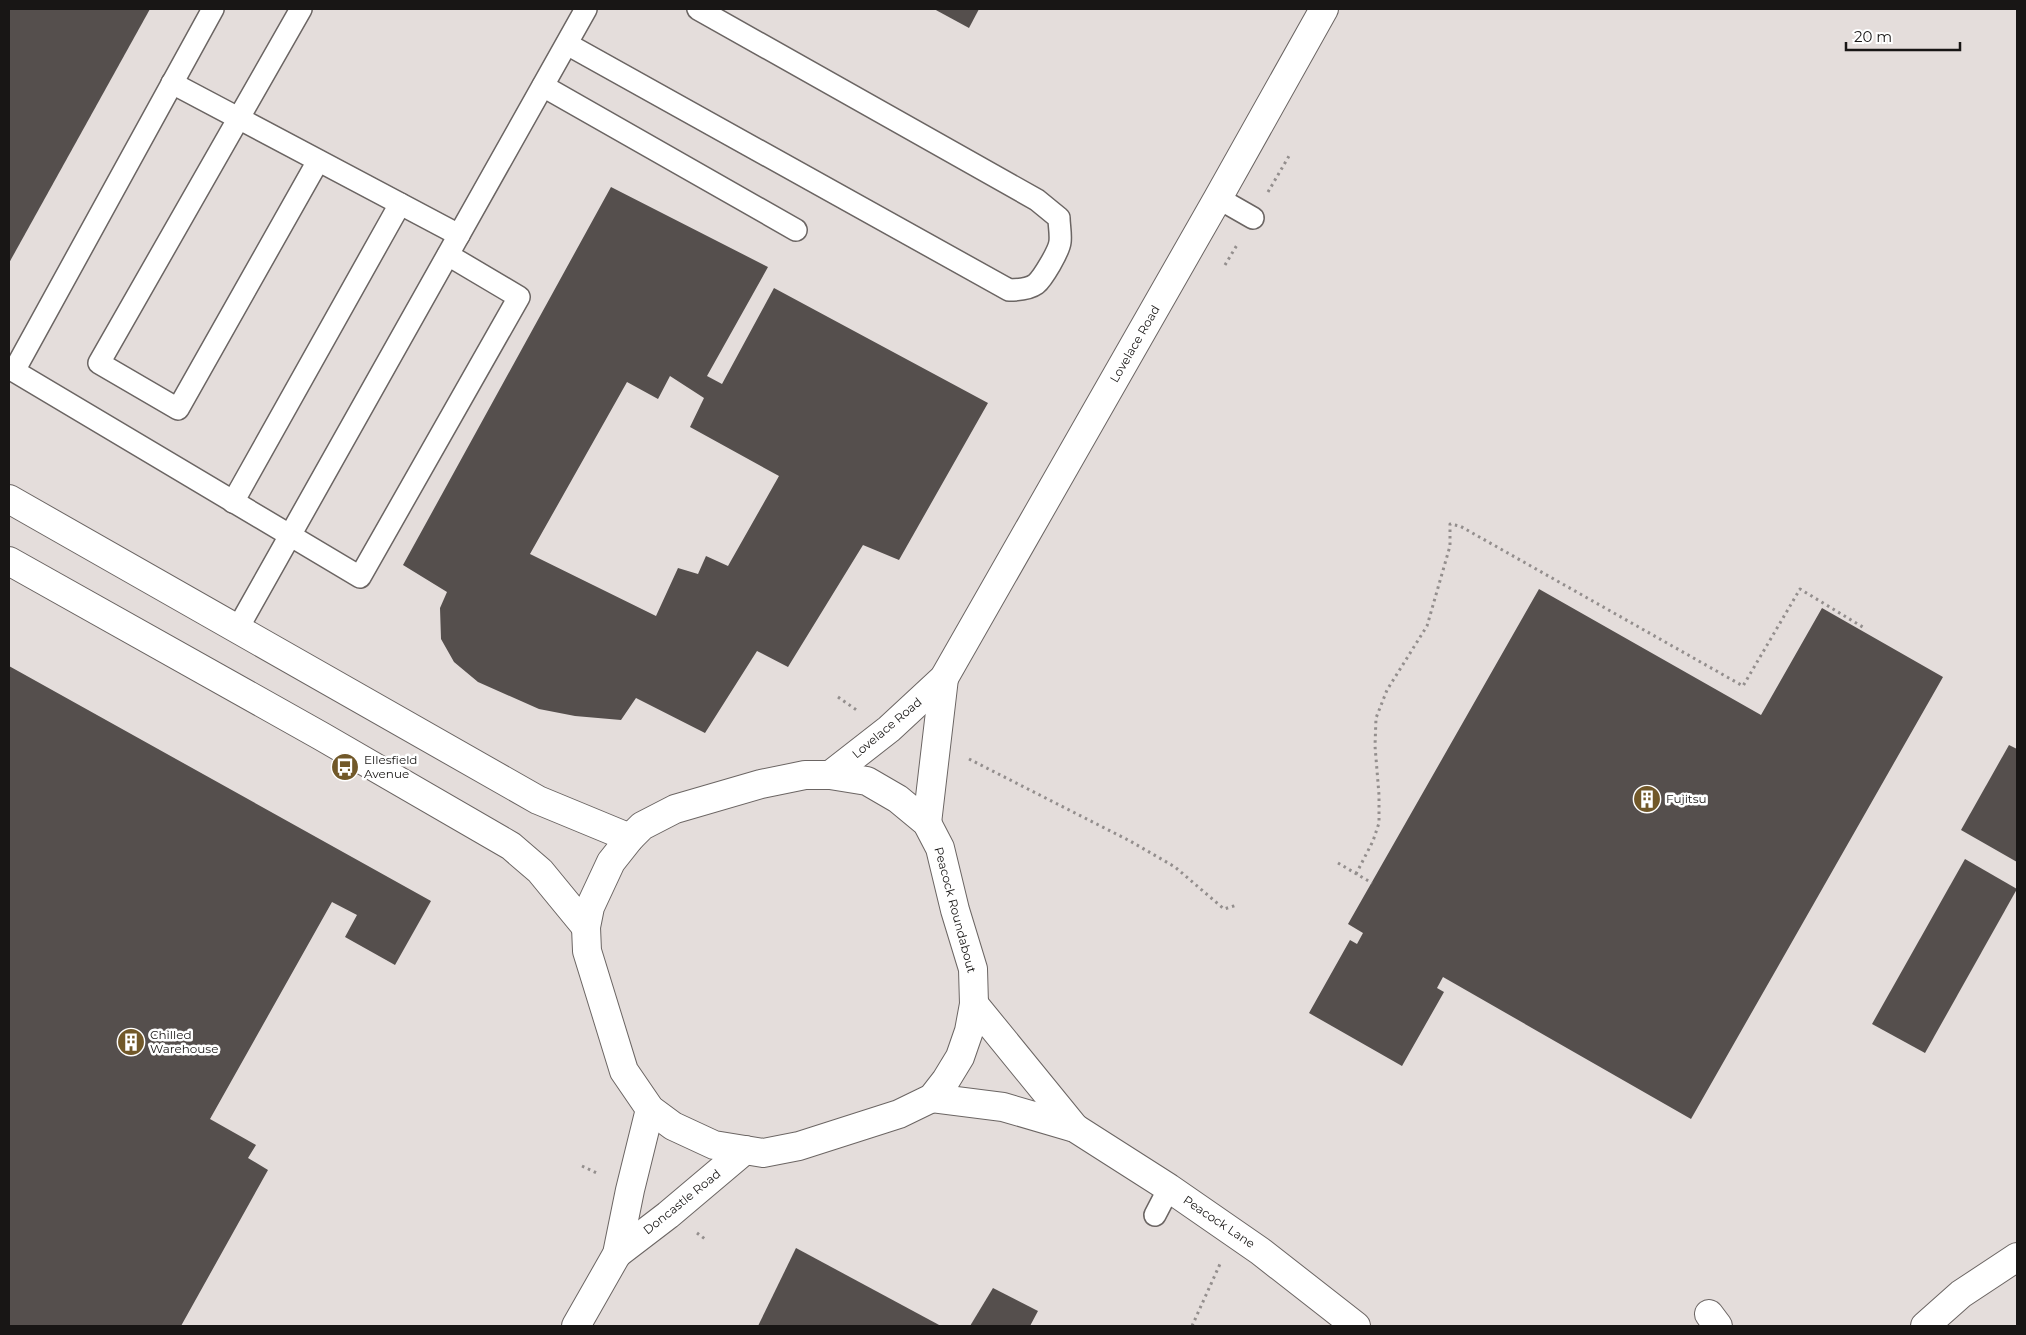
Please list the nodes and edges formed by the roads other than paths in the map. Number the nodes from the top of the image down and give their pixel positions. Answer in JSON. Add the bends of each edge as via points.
{"nodes":[{"id":1,"x":213,"y":9,"type":"edge"},
{"id":2,"x":301,"y":9,"type":"edge"},
{"id":3,"x":586,"y":9,"type":"edge"},
{"id":4,"x":698,"y":9,"type":"edge"},
{"id":5,"x":1324,"y":9,"type":"edge"},
{"id":6,"x":567,"y":44,"type":"junction"},
{"id":7,"x":172,"y":83,"type":"junction"},
{"id":8,"x":543,"y":86,"type":"junction"},
{"id":9,"x":238,"y":118,"type":"junction"},
{"id":10,"x":318,"y":160,"type":"junction"},
{"id":11,"x":1218,"y":198,"type":"junction"},
{"id":12,"x":400,"y":204,"type":"junction"},
{"id":13,"x":1253,"y":218,"type":"dead end"},
{"id":14,"x":796,"y":230,"type":"dead end"},
{"id":15,"x":459,"y":235,"type":"junction"},
{"id":16,"x":448,"y":255,"type":"junction"},
{"id":17,"x":9,"y":499,"type":"edge"},
{"id":18,"x":234,"y":502,"type":"junction"},
{"id":19,"x":290,"y":536,"type":"junction"},
{"id":20,"x":9,"y":561,"type":"edge"},
{"id":21,"x":238,"y":628,"type":"junction"},
{"id":22,"x":944,"y":678,"type":"junction"},
{"id":23,"x":830,"y":775,"type":"junction"},
{"id":24,"x":927,"y":823,"type":"junction"},
{"id":25,"x":630,"y":838,"type":"junction"},
{"id":26,"x":586,"y":928,"type":"junction"},
{"id":27,"x":974,"y":1004,"type":"junction"},
{"id":28,"x":932,"y":1098,"type":"junction"},
{"id":29,"x":650,"y":1109,"type":"junction"},
{"id":30,"x":1075,"y":1128,"type":"junction"},
{"id":31,"x":745,"y":1150,"type":"junction"},
{"id":32,"x":1169,"y":1188,"type":"junction"},
{"id":33,"x":1155,"y":1215,"type":"dead end"},
{"id":34,"x":617,"y":1254,"type":"junction"},
{"id":35,"x":2017,"y":1257,"type":"edge"},
{"id":36,"x":576,"y":1326,"type":"edge"},
{"id":37,"x":1356,"y":1326,"type":"edge"},
{"id":38,"x":1924,"y":1326,"type":"edge"}],
"edges":[{"from":1,"to":7,"type":"lane"},
{"from":2,"to":9,"type":"lane"},
{"from":3,"to":6,"type":"lane"},
{"from":4,"to":6,"type":"lane","via":[[1037,200],[1058,218],[1060,232],[1060,244],[1044,275],[1036,285],[1009,290]]},
{"from":5,"to":11,"type":"street","name":"Lovelace Road"},
{"from":6,"to":8,"type":"lane"},
{"from":7,"to":9,"type":"lane"},
{"from":7,"to":18,"type":"lane","via":[[14,370]]},
{"from":8,"to":14,"type":"lane"},
{"from":8,"to":15,"type":"lane"},
{"from":9,"to":10,"type":"lane"},
{"from":9,"to":10,"type":"lane","via":[[99,363],[178,409]]},
{"from":10,"to":12,"type":"lane"},
{"from":11,"to":13,"type":"lane"},
{"from":11,"to":22,"type":"street","name":"Lovelace Road"},
{"from":12,"to":15,"type":"lane"},
{"from":12,"to":18,"type":"lane"},
{"from":15,"to":16,"type":"lane"},
{"from":16,"to":19,"type":"lane"},
{"from":16,"to":19,"type":"lane","via":[[519,297],[360,577]]},
{"from":17,"to":21,"type":"street"},
{"from":18,"to":19,"type":"lane"},
{"from":19,"to":21,"type":"lane"},
{"from":20,"to":26,"type":"street","via":[[511,846],[540,871]]},
{"from":21,"to":25,"type":"street","via":[[538,800]]},
{"from":22,"to":23,"type":"street","name":"Lovelace Road","via":[[889,729]]},
{"from":22,"to":24,"type":"street","name":"Lovelace Road"},
{"from":23,"to":24,"type":"street","name":"Peacock Roundabout","via":[[867,781],[898,799]]},
{"from":23,"to":25,"type":"street","name":"Peacock Roundabout","via":[[806,775],[761,784],[675,809],[642,826]]},
{"from":24,"to":27,"type":"street","name":"Peacock Roundabout","via":[[940,848],[973,968]]},
{"from":25,"to":26,"type":"street","name":"Peacock Roundabout","via":[[602,880],[590,907]]},
{"from":26,"to":29,"type":"street","name":"Peacock Roundabout","via":[[587,951],[624,1071]]},
{"from":27,"to":28,"type":"street","name":"Peacock Roundabout","via":[[960,1056]]},
{"from":27,"to":30,"type":"street","name":"Peacock Lane"},
{"from":28,"to":30,"type":"street","name":"Peacock Lane","via":[[1003,1108]]},
{"from":28,"to":31,"type":"street","name":"Peacock Roundabout","via":[[899,1114],[799,1146],[763,1153]]},
{"from":29,"to":31,"type":"street","name":"Peacock Roundabout","via":[[672,1126],[714,1145]]},
{"from":29,"to":34,"type":"street","name":"Doncastle Road"},
{"from":30,"to":32,"type":"street","name":"Peacock Lane"},
{"from":31,"to":34,"type":"street","name":"Doncastle Road"},
{"from":32,"to":33,"type":"lane"},
{"from":32,"to":37,"type":"street","name":"Peacock Lane","via":[[1260,1250]]},
{"from":34,"to":36,"type":"street","name":"Doncastle Road"},
{"from":35,"to":38,"type":"street","via":[[1961,1294]]}]}
